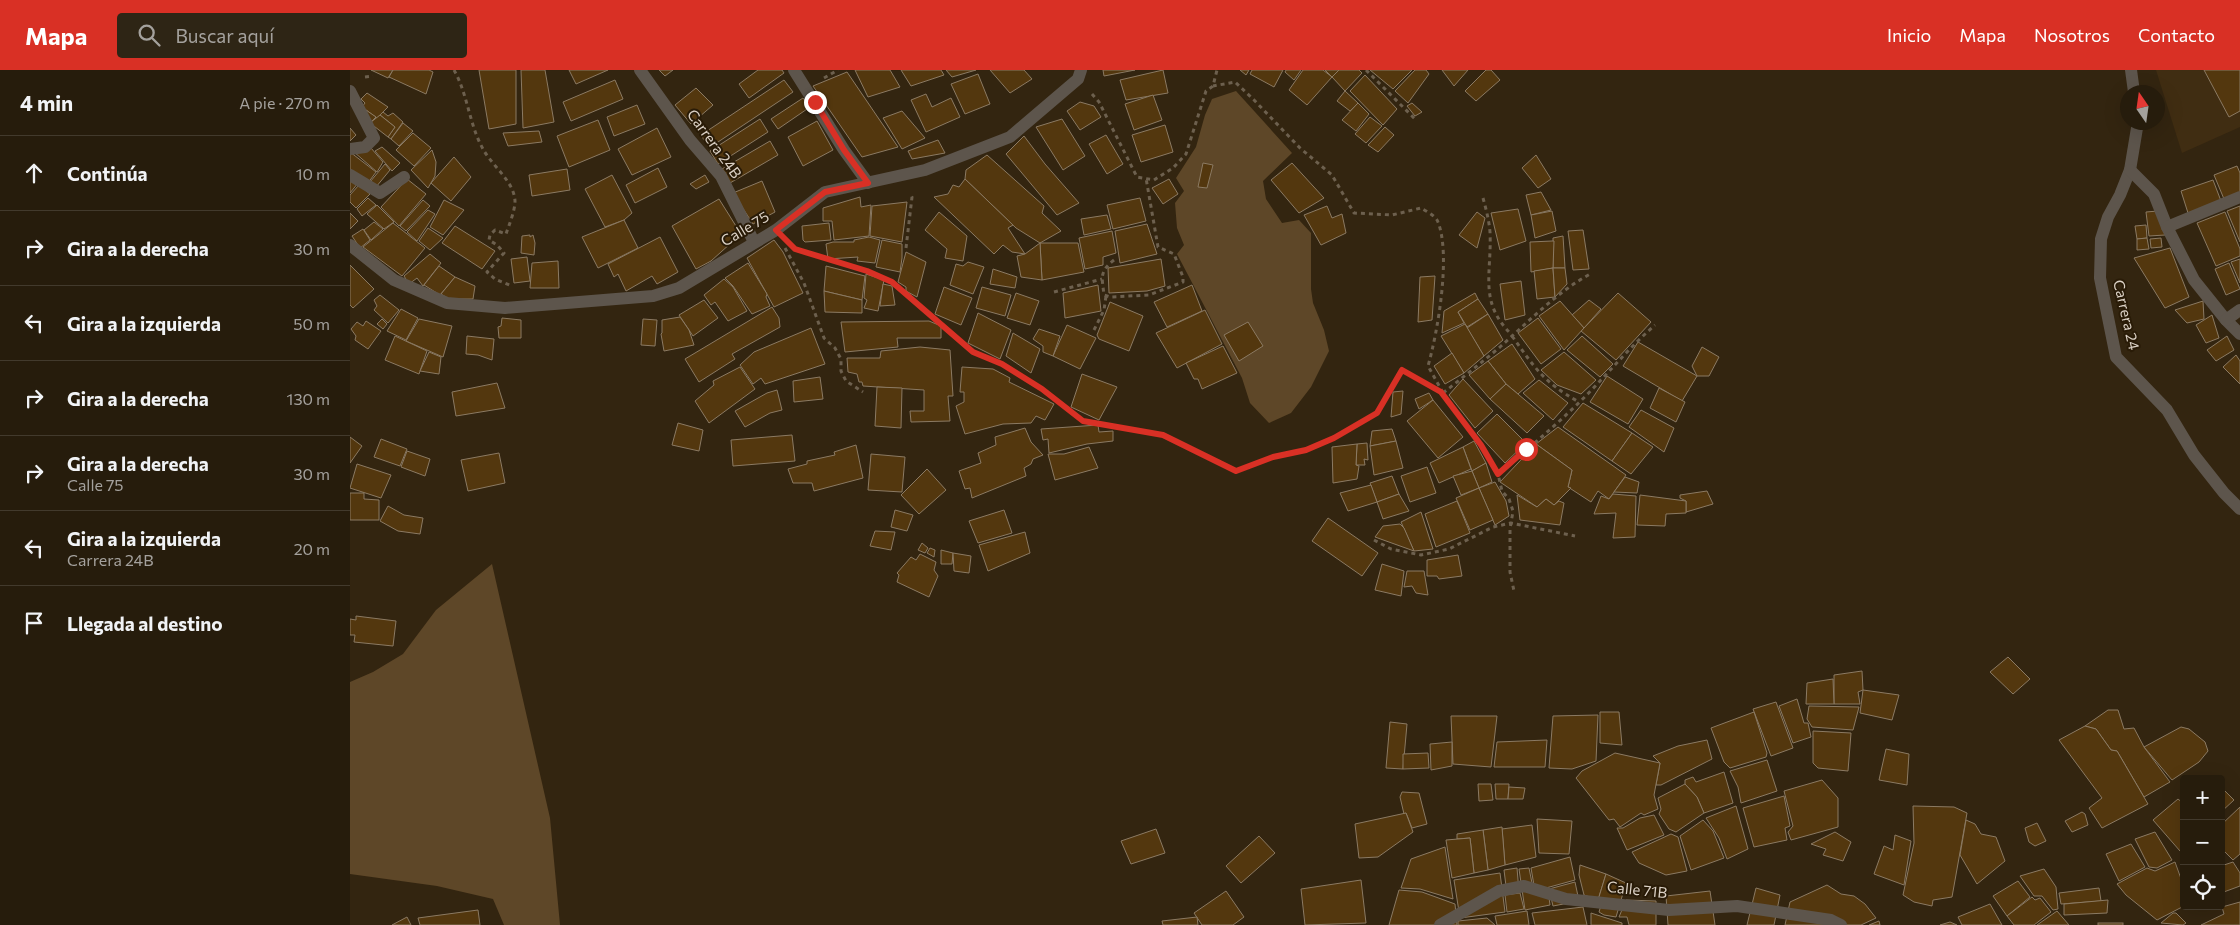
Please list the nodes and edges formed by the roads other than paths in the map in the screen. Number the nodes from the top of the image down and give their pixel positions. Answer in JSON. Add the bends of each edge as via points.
{"nodes":[{"id":1,"x":640,"y":70,"type":"edge"},
{"id":2,"x":794,"y":70,"type":"edge"},
{"id":3,"x":2131,"y":70,"type":"edge"},
{"id":4,"x":1079,"y":75,"type":"edge"},
{"id":5,"x":2133,"y":85,"type":"edge"},
{"id":6,"x":350,"y":91,"type":"edge"},
{"id":7,"x":2137,"y":130,"type":"edge"},
{"id":8,"x":350,"y":149,"type":"edge"},
{"id":9,"x":2130,"y":170,"type":"junction"},
{"id":10,"x":350,"y":175,"type":"edge"},
{"id":11,"x":404,"y":177,"type":"dead end"},
{"id":12,"x":868,"y":183,"type":"junction"},
{"id":13,"x":2240,"y":197,"type":"edge"},
{"id":14,"x":2167,"y":227,"type":"junction"},
{"id":15,"x":754,"y":242,"type":"junction"},
{"id":16,"x":350,"y":245,"type":"edge"},
{"id":17,"x":2240,"y":310,"type":"edge"},
{"id":18,"x":2226,"y":320,"type":"junction"},
{"id":19,"x":2240,"y":334,"type":"edge"},
{"id":20,"x":2240,"y":508,"type":"edge"},
{"id":21,"x":1440,"y":925,"type":"edge"},
{"id":22,"x":1841,"y":925,"type":"edge"}],
"edges":[{"from":1,"to":15,"type":"street","name":"Carrera 24B","via":[[690,140],[721,176]]},
{"from":2,"to":12,"type":"street"},
{"from":3,"to":5,"type":"street"},
{"from":4,"to":12,"type":"street","name":"Calle 75","via":[[1010,137],[925,170]]},
{"from":6,"to":8,"type":"street","via":[[374,138],[365,147]]},
{"from":7,"to":9,"type":"street","name":"Carrera 24"},
{"from":9,"to":14,"type":"street","via":[[2154,194]]},
{"from":9,"to":20,"type":"street","name":"Carrera 24","via":[[2100,239],[2100,278],[2116,356],[2167,410],[2194,455]]},
{"from":10,"to":11,"type":"street","via":[[380,193]]},
{"from":12,"to":15,"type":"street","name":"Calle 75","via":[[825,192],[774,231]]},
{"from":13,"to":14,"type":"street"},
{"from":14,"to":18,"type":"street","via":[[2194,280]]},
{"from":15,"to":16,"type":"street","name":"Calle 75","via":[[679,288],[653,296],[505,308],[447,303],[394,280]]},
{"from":17,"to":18,"type":"street"},
{"from":18,"to":19,"type":"street"},
{"from":21,"to":22,"type":"street","name":"Calle 71B","via":[[1499,891],[1524,886],[1566,899],[1668,910],[1737,906],[1831,920]]}]}
